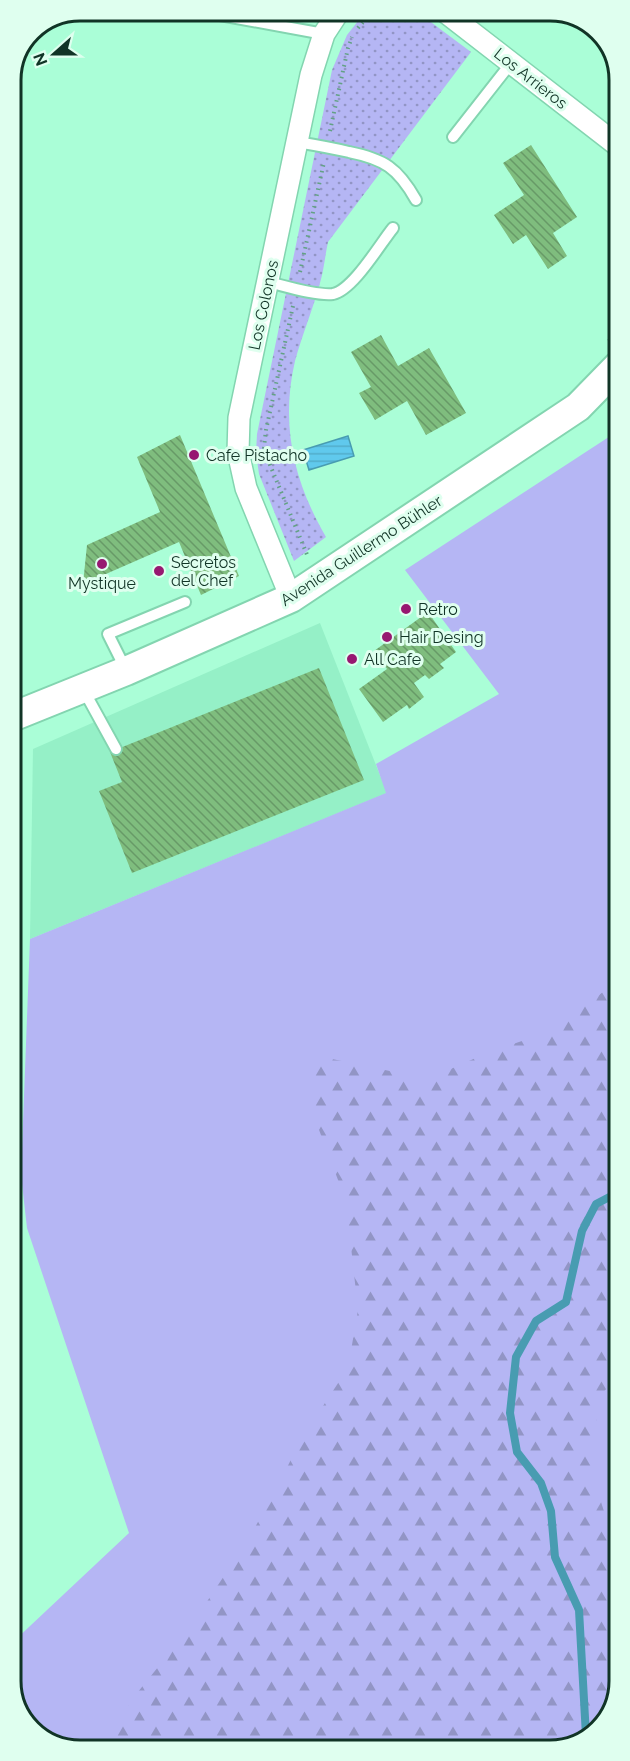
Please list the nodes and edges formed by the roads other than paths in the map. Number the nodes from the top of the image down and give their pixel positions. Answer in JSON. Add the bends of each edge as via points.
{"nodes":[{"id":1,"x":256,"y":21,"type":"edge"},
{"id":2,"x":332,"y":21,"type":"edge"},
{"id":3,"x":457,"y":21,"type":"edge"},
{"id":4,"x":324,"y":34,"type":"junction"},
{"id":5,"x":511,"y":63,"type":"junction"},
{"id":6,"x":453,"y":137,"type":"dead end"},
{"id":7,"x":609,"y":139,"type":"edge"},
{"id":8,"x":297,"y":142,"type":"junction"},
{"id":9,"x":416,"y":200,"type":"dead end"},
{"id":10,"x":393,"y":228,"type":"dead end"},
{"id":11,"x":268,"y":282,"type":"junction"},
{"id":12,"x":609,"y":360,"type":"edge"},
{"id":13,"x":291,"y":598,"type":"junction"},
{"id":14,"x":185,"y":602,"type":"dead end"},
{"id":15,"x":126,"y":671,"type":"junction"},
{"id":16,"x":83,"y":688,"type":"junction"},
{"id":17,"x":21,"y":713,"type":"edge"},
{"id":18,"x":116,"y":749,"type":"dead end"}],
"edges":[{"from":1,"to":4,"type":"lane"},
{"from":2,"to":4,"type":"street","name":"Los Colonos"},
{"from":3,"to":5,"type":"street","name":"Los Arrieros"},
{"from":4,"to":8,"type":"street","name":"Los Colonos"},
{"from":5,"to":6,"type":"lane"},
{"from":5,"to":7,"type":"street","name":"Los Arrieros"},
{"from":8,"to":9,"type":"lane","via":[[375,158],[402,178]]},
{"from":8,"to":11,"type":"street","name":"Los Colonos"},
{"from":10,"to":11,"type":"lane","via":[[354,280],[341,291],[317,293]]},
{"from":11,"to":13,"type":"street","name":"Los Colonos","via":[[239,418],[238,452],[246,488]]},
{"from":12,"to":13,"type":"main road","name":"Avenida Guillermo Bühler","via":[[578,407]]},
{"from":13,"to":15,"type":"main road","name":"Avenida Guillermo Bühler"},
{"from":14,"to":15,"type":"lane","via":[[108,634]]},
{"from":15,"to":16,"type":"main road","name":"Avenida Guillermo Bühler"},
{"from":16,"to":17,"type":"main road","name":"Avenida Guillermo Bühler"},
{"from":16,"to":18,"type":"lane"}]}
